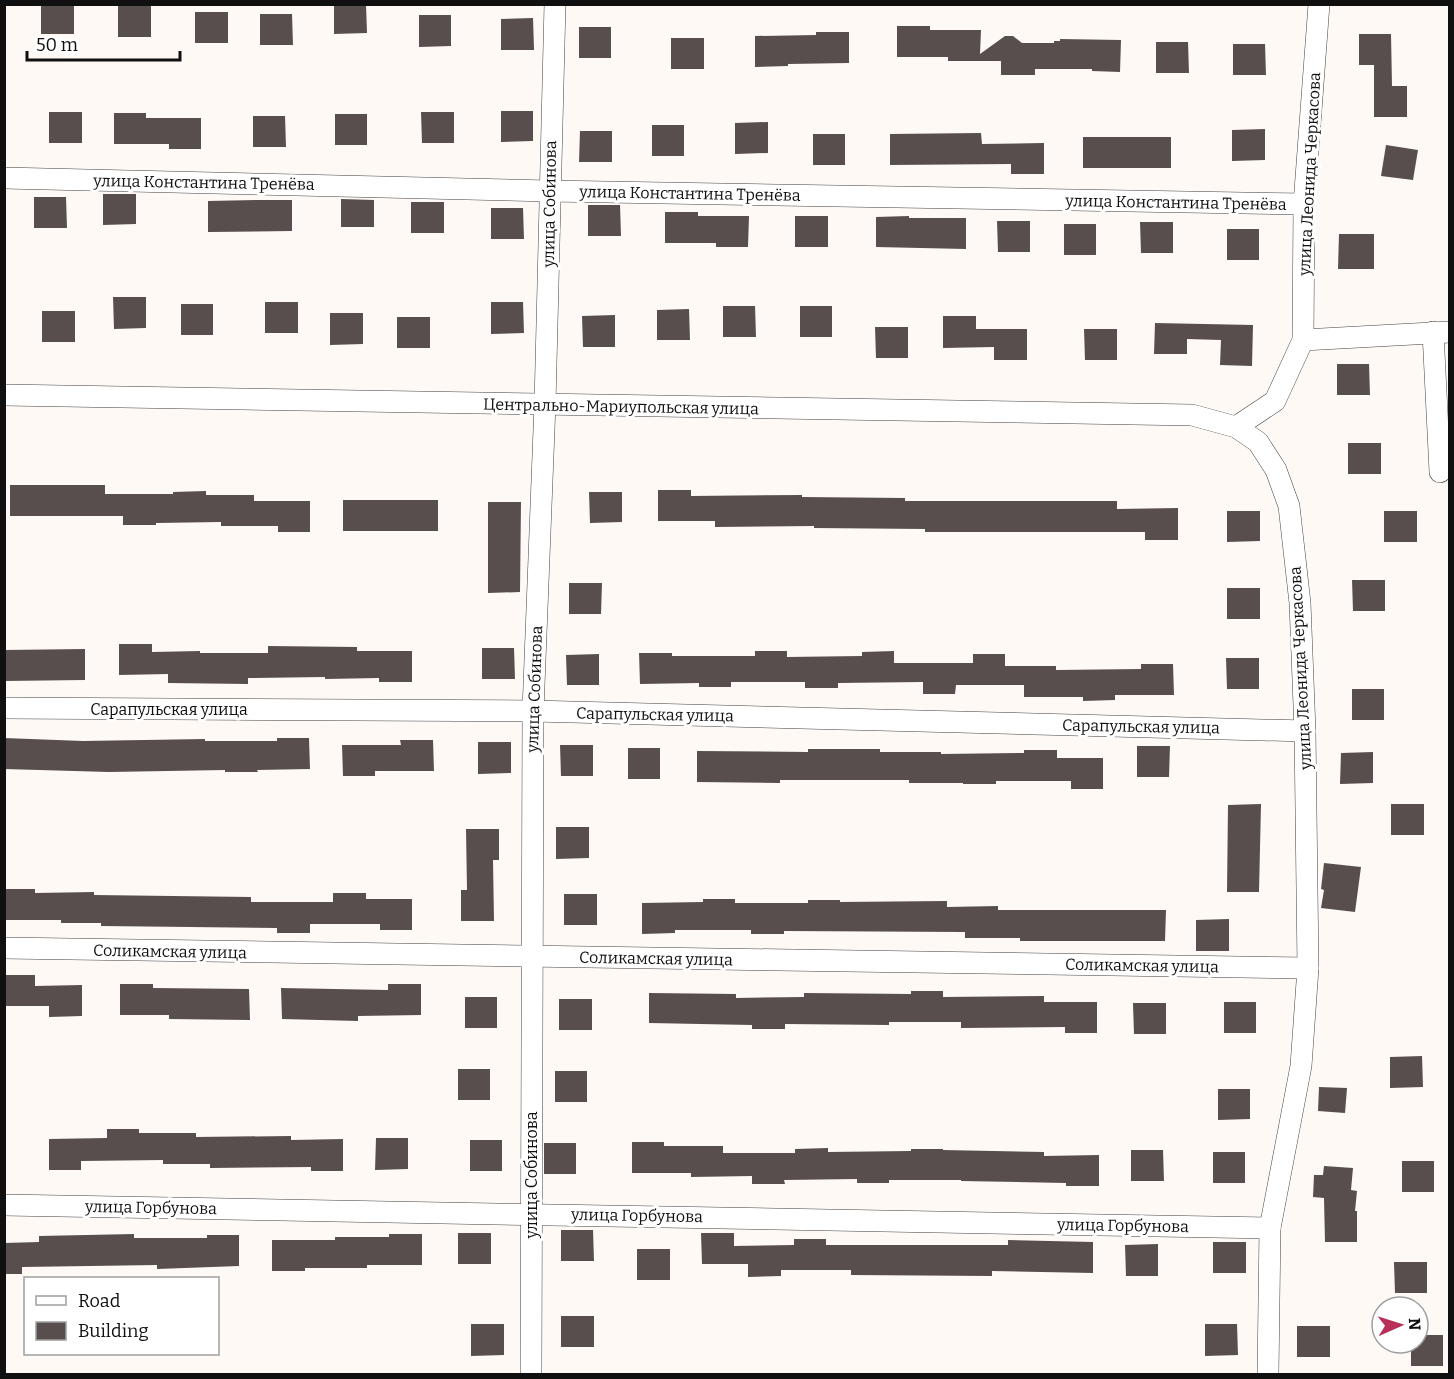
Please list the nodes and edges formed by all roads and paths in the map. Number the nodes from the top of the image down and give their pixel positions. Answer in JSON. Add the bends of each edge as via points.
{"nodes":[{"id":1,"x":555,"y":4,"type":"edge"},
{"id":2,"x":1318,"y":4,"type":"edge"},
{"id":3,"x":4,"y":177,"type":"edge"},
{"id":4,"x":549,"y":191,"type":"junction"},
{"id":5,"x":1304,"y":204,"type":"junction"},
{"id":6,"x":1441,"y":332,"type":"edge"},
{"id":7,"x":1303,"y":340,"type":"junction"},
{"id":8,"x":4,"y":396,"type":"edge"},
{"id":9,"x":545,"y":404,"type":"junction"},
{"id":10,"x":1236,"y":427,"type":"junction"},
{"id":11,"x":1440,"y":472,"type":"dead end"},
{"id":12,"x":4,"y":708,"type":"edge"},
{"id":13,"x":533,"y":711,"type":"junction"},
{"id":14,"x":1305,"y":730,"type":"junction"},
{"id":15,"x":4,"y":948,"type":"edge"},
{"id":16,"x":532,"y":956,"type":"junction"},
{"id":17,"x":1308,"y":968,"type":"junction"},
{"id":18,"x":4,"y":1205,"type":"edge"},
{"id":19,"x":531,"y":1214,"type":"junction"},
{"id":20,"x":1270,"y":1228,"type":"junction"},
{"id":21,"x":531,"y":1374,"type":"edge"},
{"id":22,"x":1268,"y":1374,"type":"edge"}],
"edges":[{"from":1,"to":4,"type":"street","name":"улица Собинова"},
{"from":2,"to":5,"type":"street","name":"улица Леонида Черкасова"},
{"from":3,"to":4,"type":"street","name":"улица Константина Тренёва"},
{"from":4,"to":5,"type":"street","name":"улица Константина Тренёва"},
{"from":4,"to":9,"type":"street","name":"улица Собинова"},
{"from":5,"to":7,"type":"street","name":"улица Леонида Черкасова"},
{"from":6,"to":7,"type":"street"},
{"from":6,"to":11,"type":"street"},
{"from":7,"to":10,"type":"street","name":"улица Леонида Черкасова","via":[[1275,401]]},
{"from":8,"to":9,"type":"street","name":"Центрально-Мариупольская улица"},
{"from":9,"to":10,"type":"street","name":"Центрально-Мариупольская улица","via":[[1192,415]]},
{"from":9,"to":13,"type":"street","name":"улица Собинова"},
{"from":10,"to":14,"type":"street","name":"улица Леонида Черкасова","via":[[1258,442],[1276,470],[1289,506],[1300,603]]},
{"from":12,"to":13,"type":"street","name":"Сарапульская улица"},
{"from":13,"to":14,"type":"street","name":"Сарапульская улица"},
{"from":13,"to":16,"type":"street","name":"улица Собинова"},
{"from":14,"to":17,"type":"street","name":"улица Леонида Черкасова"},
{"from":15,"to":16,"type":"street","name":"Соликамская улица"},
{"from":16,"to":17,"type":"street","name":"Соликамская улица"},
{"from":16,"to":19,"type":"street","name":"улица Собинова"},
{"from":17,"to":20,"type":"street","name":"улица Леонида Черкасова","via":[[1301,1066]]},
{"from":18,"to":19,"type":"street","name":"улица Горбунова"},
{"from":19,"to":20,"type":"street","name":"улица Горбунова"},
{"from":19,"to":21,"type":"street","name":"улица Собинова"},
{"from":20,"to":22,"type":"street","name":"улица Леонида Черкасова"}]}
